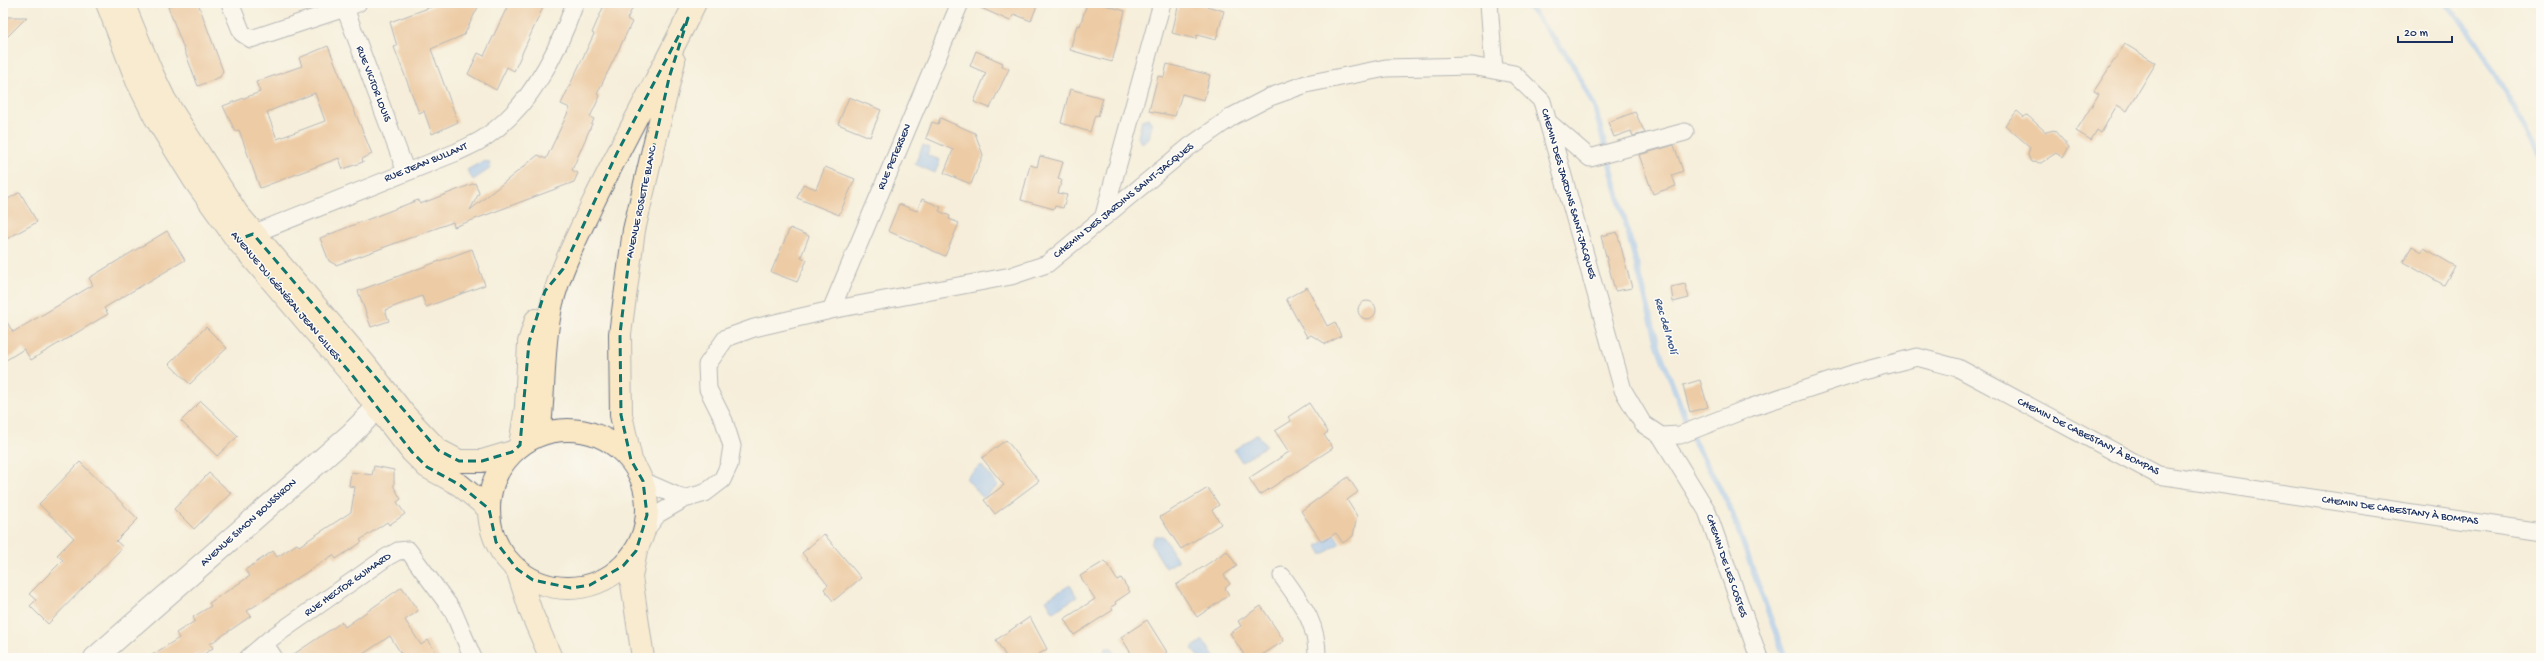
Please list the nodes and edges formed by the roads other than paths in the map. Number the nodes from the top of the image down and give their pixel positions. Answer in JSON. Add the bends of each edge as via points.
{"nodes":[{"id":1,"x":107,"y":3,"type":"edge"},
{"id":2,"x":123,"y":3,"type":"edge"},
{"id":3,"x":230,"y":3,"type":"edge"},
{"id":4,"x":575,"y":3,"type":"edge"},
{"id":5,"x":960,"y":3,"type":"edge"},
{"id":6,"x":1162,"y":3,"type":"edge"},
{"id":7,"x":1489,"y":3,"type":"edge"},
{"id":8,"x":349,"y":5,"type":"edge"},
{"id":9,"x":691,"y":11,"type":"edge"},
{"id":10,"x":1494,"y":70,"type":"junction"},
{"id":11,"x":1548,"y":122,"type":"junction"},
{"id":12,"x":1685,"y":132,"type":"dead end"},
{"id":13,"x":406,"y":172,"type":"junction"},
{"id":14,"x":1104,"y":215,"type":"junction"},
{"id":15,"x":245,"y":237,"type":"junction"},
{"id":16,"x":831,"y":310,"type":"junction"},
{"id":17,"x":377,"y":408,"type":"junction"},
{"id":18,"x":405,"y":415,"type":"junction"},
{"id":19,"x":1661,"y":436,"type":"junction"},
{"id":20,"x":524,"y":444,"type":"junction"},
{"id":21,"x":632,"y":460,"type":"junction"},
{"id":22,"x":642,"y":481,"type":"junction"},
{"id":23,"x":684,"y":499,"type":"junction"},
{"id":24,"x":489,"y":509,"type":"junction"},
{"id":25,"x":2541,"y":532,"type":"edge"},
{"id":26,"x":640,"y":542,"type":"junction"},
{"id":27,"x":517,"y":569,"type":"junction"},
{"id":28,"x":1282,"y":576,"type":"dead end"},
{"id":29,"x":269,"y":651,"type":"edge"},
{"id":30,"x":95,"y":658,"type":"edge"},
{"id":31,"x":248,"y":658,"type":"edge"},
{"id":32,"x":472,"y":658,"type":"edge"},
{"id":33,"x":550,"y":658,"type":"edge"},
{"id":34,"x":643,"y":658,"type":"edge"},
{"id":35,"x":1310,"y":658,"type":"edge"},
{"id":36,"x":1317,"y":658,"type":"edge"},
{"id":37,"x":1759,"y":658,"type":"edge"}],
"edges":[{"from":1,"to":15,"type":"main road","name":"AVENUE DU GÉNÉRAL JEAN GILLES","via":[[137,81],[155,116],[194,180]]},
{"from":2,"to":15,"type":"main road","name":"AVENUE DU GÉNÉRAL JEAN GILLES","via":[[165,100],[237,213]]},
{"from":3,"to":8,"type":"street","via":[[242,33],[251,39]]},
{"from":4,"to":13,"type":"street","name":"RUE JEAN BULLANT","via":[[566,28],[540,80],[511,116],[480,140]]},
{"from":5,"to":16,"type":"street","name":"RUE PETERSEN"},
{"from":6,"to":14,"type":"street"},
{"from":7,"to":10,"type":"street"},
{"from":8,"to":13,"type":"street","name":"RUE VICTOR LOUIS"},
{"from":9,"to":20,"type":"main road","name":"AVENUE ROSETTE BLANC","via":[[617,153],[563,268],[552,303],[544,346],[543,408]]},
{"from":9,"to":21,"type":"main road","name":"AVENUE ROSETTE BLANC","via":[[669,78],[629,258],[620,334],[619,376],[620,415]]},
{"from":10,"to":11,"type":"street","name":"CHEMIN DES JARDINS SAINT-JACQUES","via":[[1514,74],[1542,101]]},
{"from":10,"to":14,"type":"street","name":"CHEMIN DES JARDINS SAINT-JACQUES","via":[[1472,66],[1386,68],[1306,84],[1270,97],[1233,116],[1189,147]]},
{"from":11,"to":12,"type":"street","via":[[1590,158]]},
{"from":11,"to":19,"type":"street","name":"CHEMIN DES JARDINS SAINT-JACQUES","via":[[1623,390],[1643,424]]},
{"from":13,"to":15,"type":"street","name":"RUE JEAN BULLANT"},
{"from":14,"to":16,"type":"street","name":"CHEMIN DES JARDINS SAINT-JACQUES","via":[[1085,235],[1048,264],[1011,276]]},
{"from":15,"to":17,"type":"main road","name":"AVENUE DU GÉNÉRAL JEAN GILLES"},
{"from":15,"to":18,"type":"main road","name":"AVENUE DU GÉNÉRAL JEAN GILLES","via":[[365,364]]},
{"from":16,"to":23,"type":"street","name":"CHEMIN DES JARDINS SAINT-JACQUES","via":[[754,328],[726,338],[718,348],[707,365],[708,389],[724,421],[732,446],[729,465],[722,480],[705,493]]},
{"from":17,"to":18,"type":"street","via":[[386,403]]},
{"from":17,"to":24,"type":"main road","name":"AVENUE DU GÉNÉRAL JEAN GILLES","via":[[427,467],[460,485]]},
{"from":17,"to":30,"type":"street","name":"AVENUE SIMON BOUSSIRON","via":[[351,434]]},
{"from":18,"to":20,"type":"main road","name":"AVENUE DU GÉNÉRAL JEAN GILLES","via":[[438,450],[459,461],[482,462]]},
{"from":19,"to":25,"type":"street","name":"CHEMIN DE CABESTANY À BOMPAS","via":[[1680,435],[1749,408],[1855,373],[1917,357],[1958,368],[2158,475]]},
{"from":19,"to":37,"type":"street","name":"CHEMIN DE LES COSTES","via":[[1707,511]]},
{"from":20,"to":21,"type":"main road","name":"AVENUE DU GÉNÉRAL JEAN GILLES","via":[[559,429],[579,430],[599,435]]},
{"from":20,"to":24,"type":"main road","via":[[499,468],[492,488]]},
{"from":21,"to":22,"type":"main road"},
{"from":22,"to":23,"type":"street"},
{"from":22,"to":26,"type":"main road","via":[[647,515]]},
{"from":23,"to":26,"type":"street","name":"CHEMIN DES JARDINS SAINT-JACQUES","via":[[658,514]]},
{"from":24,"to":27,"type":"main road","via":[[496,542]]},
{"from":26,"to":27,"type":"main road","via":[[613,574],[590,585],[571,588],[551,587],[533,580]]},
{"from":26,"to":34,"type":"main road","via":[[631,577]]},
{"from":27,"to":33,"type":"main road","via":[[530,612]]},
{"from":28,"to":36,"type":"street","via":[[1314,627],[1318,643]]},
{"from":29,"to":31,"type":"street","name":"RUE HECTOR GUIMARD"},
{"from":29,"to":32,"type":"street","name":"RUE HECTOR GUIMARD","via":[[387,557],[398,551],[408,550],[453,611]]},
{"from":35,"to":36,"type":"street"}]}
